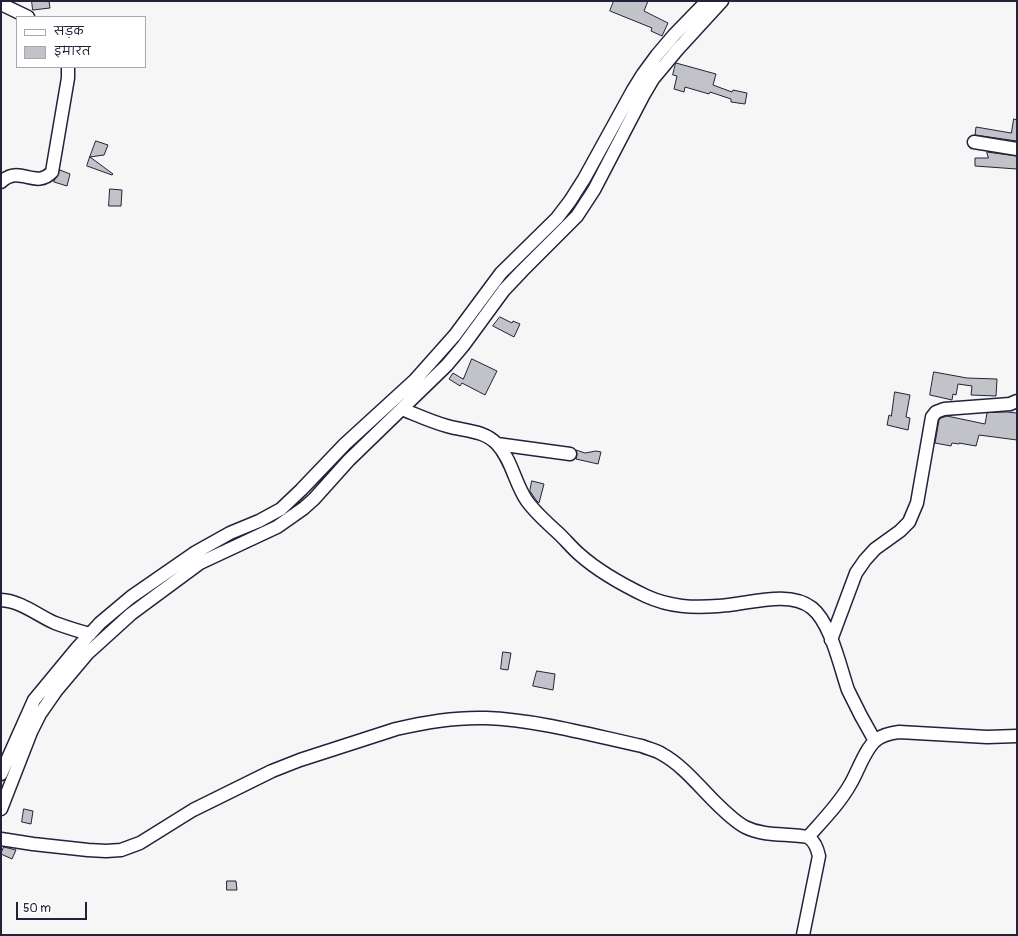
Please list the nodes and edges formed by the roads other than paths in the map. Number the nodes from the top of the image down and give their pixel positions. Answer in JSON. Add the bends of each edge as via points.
{"nodes":[{"id":1,"x":707,"y":1,"type":"edge"},
{"id":2,"x":722,"y":1,"type":"edge"},
{"id":3,"x":1,"y":4,"type":"edge"},
{"id":4,"x":26,"y":16,"type":"edge"},
{"id":5,"x":68,"y":68,"type":"edge"},
{"id":6,"x":974,"y":142,"type":"dead end"},
{"id":7,"x":1017,"y":149,"type":"edge"},
{"id":8,"x":1,"y":182,"type":"edge"},
{"id":9,"x":1017,"y":401,"type":"edge"},
{"id":10,"x":402,"y":409,"type":"junction"},
{"id":11,"x":497,"y":444,"type":"junction"},
{"id":12,"x":570,"y":454,"type":"dead end"},
{"id":13,"x":1,"y":600,"type":"edge"},
{"id":14,"x":90,"y":634,"type":"junction"},
{"id":15,"x":831,"y":640,"type":"junction"},
{"id":16,"x":1017,"y":736,"type":"edge"},
{"id":17,"x":875,"y":741,"type":"junction"},
{"id":18,"x":1,"y":774,"type":"edge"},
{"id":19,"x":1,"y":809,"type":"edge"},
{"id":20,"x":808,"y":837,"type":"junction"},
{"id":21,"x":1,"y":839,"type":"edge"},
{"id":22,"x":803,"y":935,"type":"edge"}],
"edges":[{"from":1,"to":14,"type":"street","via":[[674,35],[643,74],[584,179],[557,218],[501,273],[455,335],[415,380],[345,444],[281,509],[230,533],[173,567],[100,623]]},
{"from":2,"to":10,"type":"street","via":[[659,72],[643,96],[587,203],[577,216],[504,290],[463,346]]},
{"from":3,"to":4,"type":"street"},
{"from":5,"to":8,"type":"street","via":[[52,172],[47,178],[38,179],[14,174]]},
{"from":6,"to":7,"type":"street"},
{"from":9,"to":15,"type":"street","via":[[1010,404],[944,409],[932,417],[917,503],[909,522],[875,549],[856,573]]},
{"from":10,"to":11,"type":"street","via":[[447,426],[486,436]]},
{"from":10,"to":19,"type":"street","via":[[304,508],[277,527],[200,564],[131,614],[88,653],[40,714]]},
{"from":11,"to":12,"type":"street"},
{"from":11,"to":15,"type":"street","via":[[527,501],[578,553],[593,566],[621,583],[662,603],[679,606],[719,606],[785,599],[800,601],[818,614]]},
{"from":13,"to":14,"type":"street","via":[[20,604],[56,623]]},
{"from":14,"to":18,"type":"street","via":[[34,700]]},
{"from":15,"to":17,"type":"street","via":[[849,691]]},
{"from":16,"to":17,"type":"street","via":[[987,737],[899,732],[890,733]]},
{"from":17,"to":20,"type":"street","via":[[851,784]]},
{"from":20,"to":21,"type":"street","via":[[772,834],[744,826],[721,808],[688,774],[654,750],[535,724],[478,718],[445,720],[396,729],[300,760],[228,792],[181,816],[140,843],[121,850],[88,850]]},
{"from":20,"to":22,"type":"street","via":[[818,848],[819,856]]}]}
